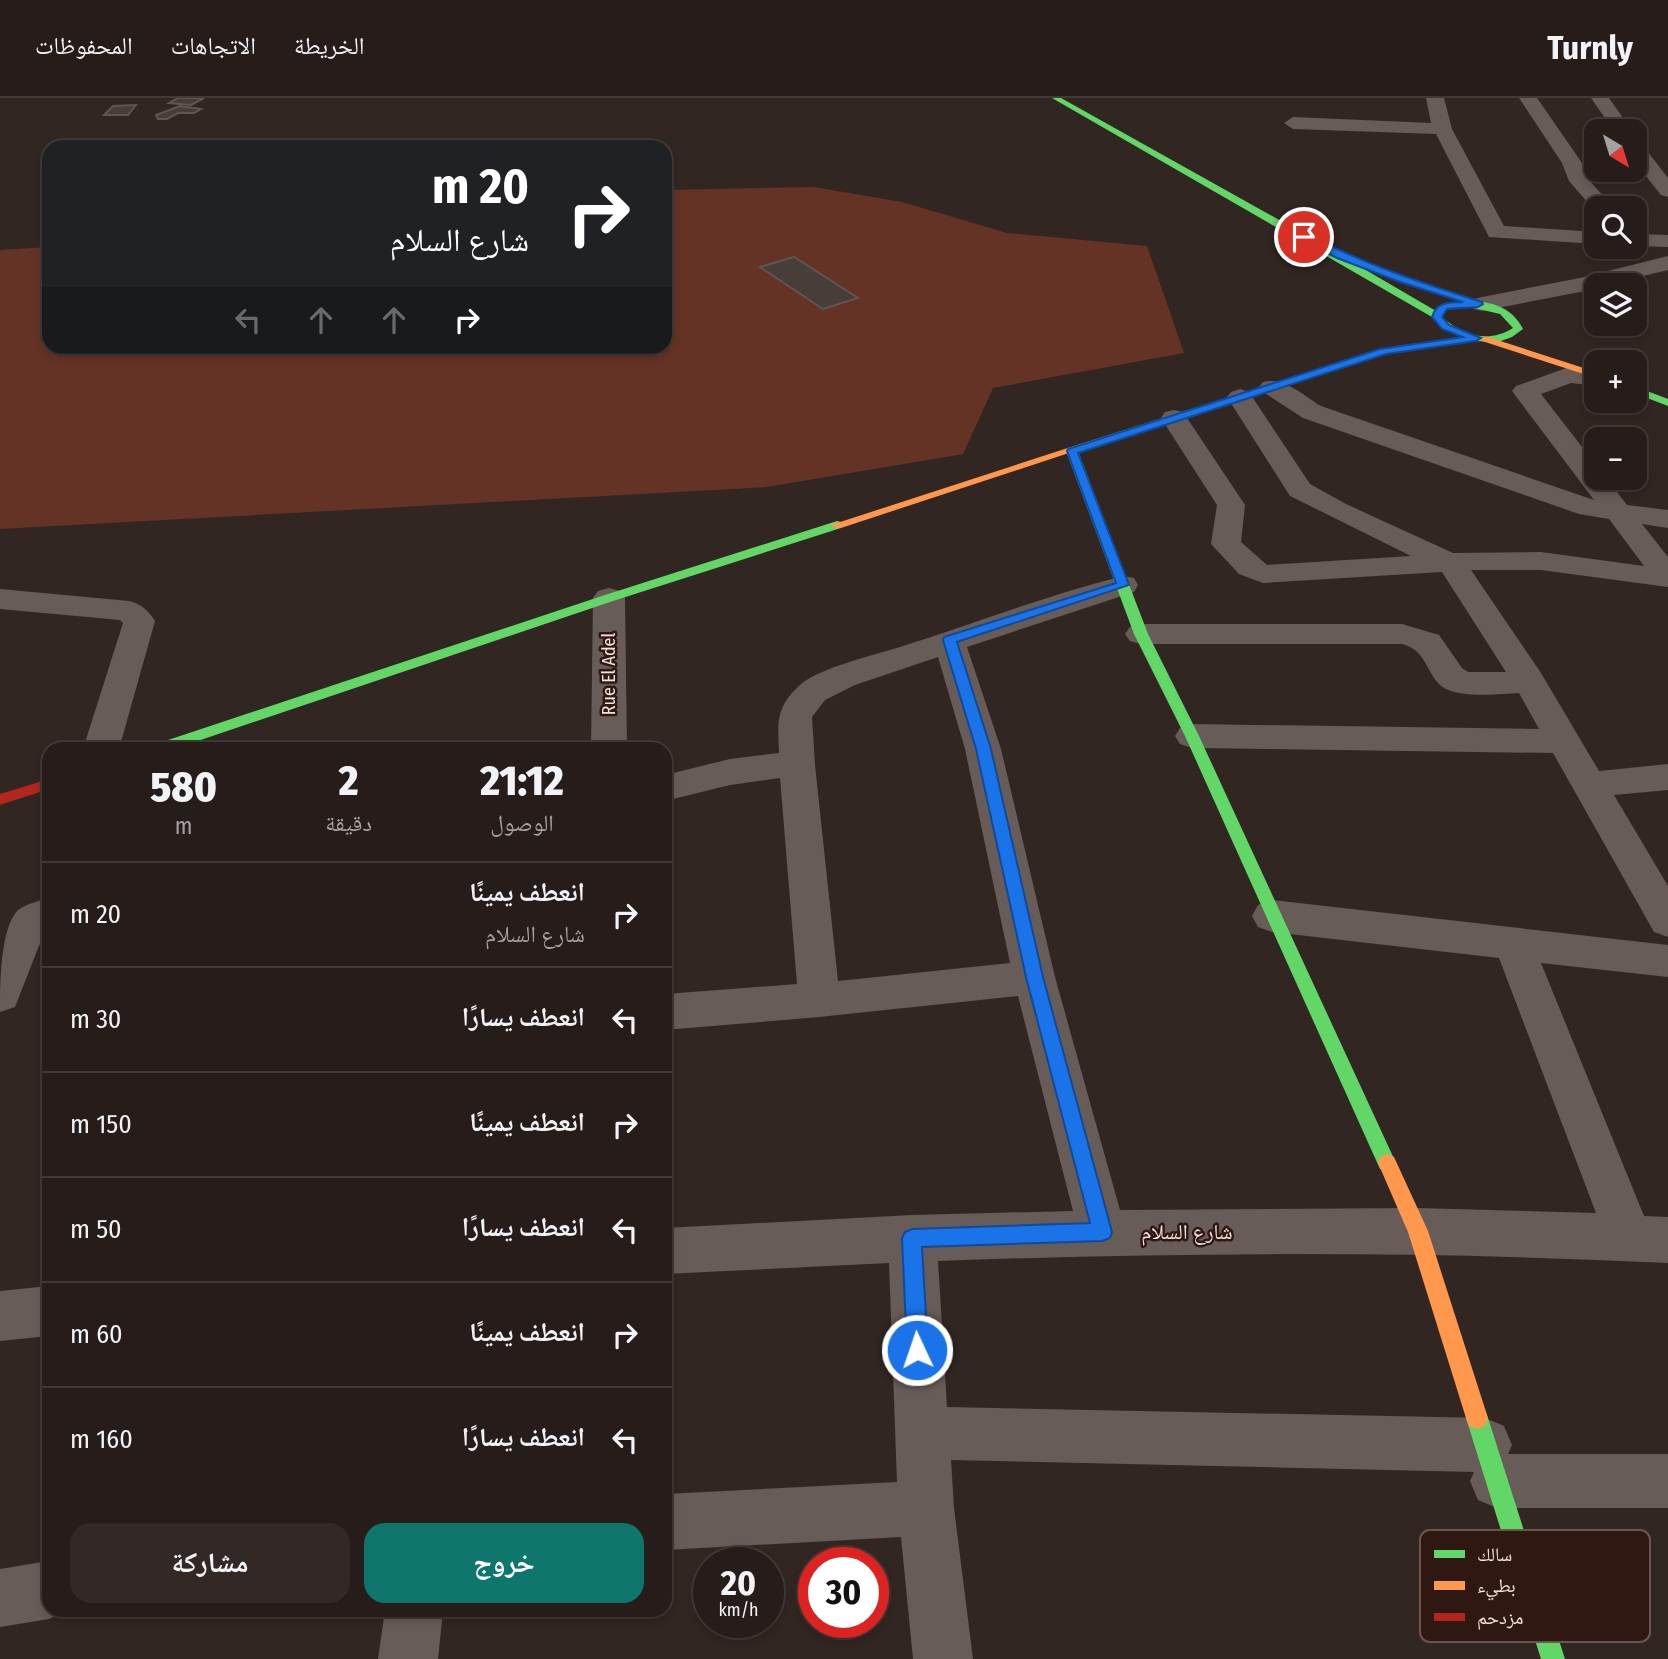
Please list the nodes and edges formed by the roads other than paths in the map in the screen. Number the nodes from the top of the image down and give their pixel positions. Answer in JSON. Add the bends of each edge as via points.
{"nodes":[{"id":1,"x":1056,"y":98,"type":"edge"},
{"id":2,"x":1435,"y":98,"type":"edge"},
{"id":3,"x":1528,"y":98,"type":"edge"},
{"id":4,"x":1600,"y":98,"type":"edge"},
{"id":5,"x":1615,"y":119,"type":"edge"},
{"id":6,"x":1443,"y":129,"type":"junction"},
{"id":7,"x":1307,"y":141,"type":"dead end"},
{"id":8,"x":1647,"y":164,"type":"edge"},
{"id":9,"x":1668,"y":191,"type":"edge"},
{"id":10,"x":1593,"y":196,"type":"edge"},
{"id":11,"x":1584,"y":237,"type":"edge"},
{"id":12,"x":1647,"y":241,"type":"edge"},
{"id":13,"x":1668,"y":241,"type":"edge"},
{"id":14,"x":1340,"y":256,"type":"junction"},
{"id":15,"x":1660,"y":265,"type":"edge"},
{"id":16,"x":1414,"y":284,"type":"dead end"},
{"id":17,"x":1580,"y":285,"type":"junction"},
{"id":18,"x":1435,"y":291,"type":"dead end"},
{"id":19,"x":1480,"y":304,"type":"junction"},
{"id":20,"x":1437,"y":316,"type":"junction"},
{"id":21,"x":1525,"y":329,"type":"junction"},
{"id":22,"x":1480,"y":338,"type":"junction"},
{"id":23,"x":1384,"y":351,"type":"junction"},
{"id":24,"x":1584,"y":367,"type":"edge"},
{"id":25,"x":1584,"y":371,"type":"edge"},
{"id":26,"x":1584,"y":375,"type":"edge"},
{"id":27,"x":1272,"y":387,"type":"junction"},
{"id":28,"x":1647,"y":395,"type":"edge"},
{"id":29,"x":1240,"y":397,"type":"junction"},
{"id":30,"x":1668,"y":402,"type":"edge"},
{"id":31,"x":1174,"y":418,"type":"junction"},
{"id":32,"x":1072,"y":451,"type":"junction"},
{"id":33,"x":1619,"y":514,"type":"junction"},
{"id":34,"x":1668,"y":519,"type":"edge"},
{"id":35,"x":1452,"y":564,"type":"junction"},
{"id":36,"x":1668,"y":578,"type":"edge"},
{"id":37,"x":1123,"y":585,"type":"junction"},
{"id":38,"x":609,"y":598,"type":"junction"},
{"id":39,"x":0,"y":599,"type":"edge"},
{"id":40,"x":1141,"y":634,"type":"junction"},
{"id":41,"x":949,"y":640,"type":"junction"},
{"id":42,"x":1529,"y":681,"type":"junction"},
{"id":43,"x":1192,"y":736,"type":"junction"},
{"id":44,"x":1563,"y":741,"type":"junction"},
{"id":45,"x":103,"y":742,"type":"edge"},
{"id":46,"x":179,"y":742,"type":"edge"},
{"id":47,"x":609,"y":742,"type":"edge"},
{"id":48,"x":797,"y":765,"type":"junction"},
{"id":49,"x":1668,"y":777,"type":"edge"},
{"id":50,"x":1590,"y":785,"type":"junction"},
{"id":51,"x":42,"y":787,"type":"edge"},
{"id":52,"x":672,"y":787,"type":"edge"},
{"id":53,"x":0,"y":800,"type":"edge"},
{"id":54,"x":1272,"y":916,"type":"junction"},
{"id":55,"x":42,"y":917,"type":"edge"},
{"id":56,"x":1668,"y":921,"type":"edge"},
{"id":57,"x":1514,"y":945,"type":"junction"},
{"id":58,"x":1668,"y":961,"type":"edge"},
{"id":59,"x":1034,"y":977,"type":"junction"},
{"id":60,"x":0,"y":995,"type":"edge"},
{"id":61,"x":819,"y":1000,"type":"junction"},
{"id":62,"x":672,"y":1011,"type":"edge"},
{"id":63,"x":1418,"y":1231,"type":"junction"},
{"id":64,"x":1102,"y":1232,"type":"junction"},
{"id":65,"x":912,"y":1238,"type":"junction"},
{"id":66,"x":1648,"y":1239,"type":"edge"},
{"id":67,"x":672,"y":1251,"type":"edge"},
{"id":68,"x":42,"y":1312,"type":"edge"},
{"id":69,"x":0,"y":1316,"type":"edge"},
{"id":70,"x":921,"y":1433,"type":"junction"},
{"id":71,"x":1491,"y":1463,"type":"junction"},
{"id":72,"x":1668,"y":1480,"type":"edge"},
{"id":73,"x":926,"y":1508,"type":"junction"},
{"id":74,"x":672,"y":1522,"type":"edge"},
{"id":75,"x":1512,"y":1530,"type":"edge"},
{"id":76,"x":42,"y":1591,"type":"edge"},
{"id":77,"x":0,"y":1598,"type":"edge"},
{"id":78,"x":413,"y":1617,"type":"edge"},
{"id":79,"x":1548,"y":1642,"type":"edge"},
{"id":80,"x":408,"y":1659,"type":"edge"},
{"id":81,"x":943,"y":1659,"type":"edge"},
{"id":82,"x":1553,"y":1659,"type":"edge"}],
"edges":[{"from":1,"to":14,"type":"main road"},
{"from":2,"to":6,"type":"street"},
{"from":3,"to":10,"type":"street"},
{"from":4,"to":5,"type":"street"},
{"from":6,"to":7,"type":"street","via":[[1289,116]]},
{"from":6,"to":11,"type":"street","via":[[1497,232]]},
{"from":8,"to":9,"type":"street"},
{"from":12,"to":13,"type":"street"},
{"from":14,"to":16,"type":"main road"},
{"from":14,"to":20,"type":"main road"},
{"from":15,"to":17,"type":"street"},
{"from":17,"to":19,"type":"street"},
{"from":17,"to":21,"type":"street","via":[[1524,311]]},
{"from":18,"to":19,"type":"main road"},
{"from":19,"to":20,"type":"main road","via":[[1445,306]]},
{"from":19,"to":21,"type":"main road","via":[[1502,311]]},
{"from":20,"to":22,"type":"main road","via":[[1446,327]]},
{"from":20,"to":23,"type":"main road"},
{"from":21,"to":22,"type":"main road","via":[[1507,337]]},
{"from":21,"to":24,"type":"main road"},
{"from":22,"to":23,"type":"main road"},
{"from":22,"to":25,"type":"main road"},
{"from":23,"to":27,"type":"main road"},
{"from":26,"to":33,"type":"street","via":[[1569,375],[1525,391]]},
{"from":27,"to":29,"type":"main road"},
{"from":27,"to":33,"type":"street","via":[[1312,412],[1589,508]]},
{"from":28,"to":30,"type":"main road"},
{"from":29,"to":31,"type":"main road"},
{"from":29,"to":35,"type":"street","via":[[1300,490]]},
{"from":31,"to":32,"type":"main road"},
{"from":31,"to":35,"type":"street","via":[[1231,505],[1226,544],[1256,572]]},
{"from":32,"to":37,"type":"main road"},
{"from":32,"to":38,"type":"main road"},
{"from":33,"to":34,"type":"street"},
{"from":33,"to":36,"type":"street"},
{"from":35,"to":36,"type":"street","via":[[1541,561]]},
{"from":35,"to":42,"type":"street"},
{"from":37,"to":40,"type":"main road"},
{"from":37,"to":41,"type":"street"},
{"from":38,"to":46,"type":"main road"},
{"from":38,"to":47,"type":"street","name":"Rue El Adel"},
{"from":39,"to":45,"type":"street","via":[[129,611],[139,621]]},
{"from":40,"to":42,"type":"street","via":[[1402,634],[1423,638],[1433,646],[1457,680]]},
{"from":40,"to":43,"type":"main road"},
{"from":41,"to":48,"type":"street","via":[[813,692],[795,715]]},
{"from":41,"to":59,"type":"street","via":[[983,749]]},
{"from":42,"to":44,"type":"street"},
{"from":43,"to":44,"type":"street"},
{"from":43,"to":54,"type":"main road"},
{"from":44,"to":50,"type":"street"},
{"from":48,"to":52,"type":"street","via":[[736,770]]},
{"from":48,"to":61,"type":"street"},
{"from":49,"to":50,"type":"street"},
{"from":50,"to":56,"type":"street"},
{"from":51,"to":53,"type":"main road"},
{"from":54,"to":57,"type":"street"},
{"from":54,"to":63,"type":"main road"},
{"from":55,"to":60,"type":"street","via":[[26,929]]},
{"from":57,"to":58,"type":"street"},
{"from":57,"to":66,"type":"street"},
{"from":59,"to":61,"type":"street"},
{"from":59,"to":64,"type":"street"},
{"from":61,"to":62,"type":"street"},
{"from":63,"to":64,"type":"street","name":"شارع السلام"},
{"from":63,"to":66,"type":"street","name":"شارع السلام"},
{"from":63,"to":71,"type":"main road"},
{"from":64,"to":65,"type":"street","name":"شارع السلام"},
{"from":65,"to":67,"type":"street","name":"شارع السلام"},
{"from":65,"to":70,"type":"street"},
{"from":68,"to":69,"type":"street"},
{"from":70,"to":71,"type":"street"},
{"from":70,"to":73,"type":"street"},
{"from":71,"to":72,"type":"street"},
{"from":71,"to":75,"type":"main road"},
{"from":73,"to":74,"type":"street"},
{"from":73,"to":81,"type":"street"},
{"from":76,"to":77,"type":"street"},
{"from":78,"to":80,"type":"street"},
{"from":79,"to":82,"type":"main road"}]}
